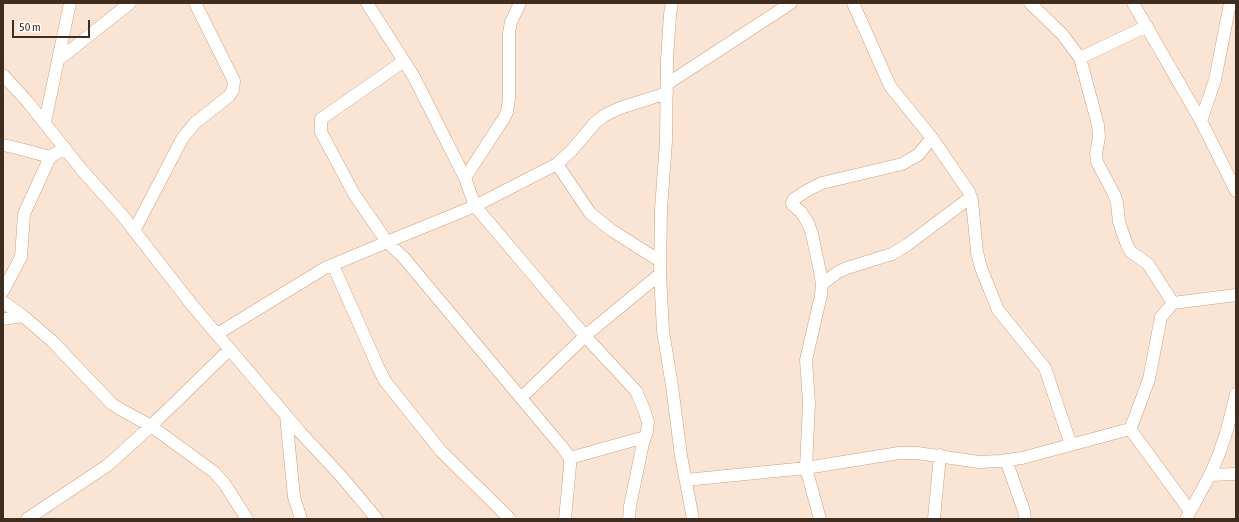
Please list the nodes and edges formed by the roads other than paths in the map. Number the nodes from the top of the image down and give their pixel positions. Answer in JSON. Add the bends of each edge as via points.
{"nodes":[{"id":1,"x":70,"y":3,"type":"edge"},
{"id":2,"x":130,"y":3,"type":"edge"},
{"id":3,"x":195,"y":3,"type":"edge"},
{"id":4,"x":367,"y":3,"type":"edge"},
{"id":5,"x":520,"y":3,"type":"edge"},
{"id":6,"x":672,"y":3,"type":"edge"},
{"id":7,"x":791,"y":3,"type":"edge"},
{"id":8,"x":854,"y":3,"type":"edge"},
{"id":9,"x":1030,"y":3,"type":"edge"},
{"id":10,"x":1133,"y":3,"type":"edge"},
{"id":11,"x":1230,"y":3,"type":"edge"},
{"id":12,"x":1147,"y":26,"type":"junction"},
{"id":13,"x":1080,"y":58,"type":"junction"},
{"id":14,"x":58,"y":60,"type":"junction"},
{"id":15,"x":404,"y":61,"type":"junction"},
{"id":16,"x":3,"y":74,"type":"edge"},
{"id":17,"x":667,"y":89,"type":"junction"},
{"id":18,"x":1201,"y":121,"type":"junction"},
{"id":19,"x":45,"y":122,"type":"junction"},
{"id":20,"x":932,"y":138,"type":"junction"},
{"id":21,"x":3,"y":145,"type":"edge"},
{"id":22,"x":65,"y":148,"type":"junction"},
{"id":23,"x":50,"y":157,"type":"junction"},
{"id":24,"x":557,"y":164,"type":"junction"},
{"id":25,"x":465,"y":178,"type":"junction"},
{"id":26,"x":1236,"y":191,"type":"edge"},
{"id":27,"x":971,"y":197,"type":"junction"},
{"id":28,"x":475,"y":206,"type":"junction"},
{"id":29,"x":134,"y":231,"type":"junction"},
{"id":30,"x":386,"y":242,"type":"junction"},
{"id":31,"x":660,"y":261,"type":"junction"},
{"id":32,"x":334,"y":265,"type":"junction"},
{"id":33,"x":660,"y":274,"type":"junction"},
{"id":34,"x":822,"y":284,"type":"junction"},
{"id":35,"x":3,"y":291,"type":"edge"},
{"id":36,"x":1236,"y":295,"type":"edge"},
{"id":37,"x":3,"y":302,"type":"edge"},
{"id":38,"x":1174,"y":303,"type":"junction"},
{"id":39,"x":23,"y":316,"type":"junction"},
{"id":40,"x":3,"y":319,"type":"edge"},
{"id":41,"x":217,"y":334,"type":"junction"},
{"id":42,"x":585,"y":336,"type":"junction"},
{"id":43,"x":230,"y":349,"type":"junction"},
{"id":44,"x":1236,"y":394,"type":"edge"},
{"id":45,"x":521,"y":398,"type":"junction"},
{"id":46,"x":286,"y":416,"type":"junction"},
{"id":47,"x":151,"y":426,"type":"junction"},
{"id":48,"x":1130,"y":429,"type":"junction"},
{"id":49,"x":645,"y":437,"type":"junction"},
{"id":50,"x":1071,"y":445,"type":"junction"},
{"id":51,"x":940,"y":455,"type":"junction"},
{"id":52,"x":570,"y":458,"type":"junction"},
{"id":53,"x":1006,"y":460,"type":"junction"},
{"id":54,"x":806,"y":468,"type":"junction"},
{"id":55,"x":1236,"y":474,"type":"edge"},
{"id":56,"x":1210,"y":475,"type":"junction"},
{"id":57,"x":686,"y":480,"type":"junction"},
{"id":58,"x":1188,"y":515,"type":"edge"},
{"id":59,"x":27,"y":519,"type":"edge"},
{"id":60,"x":247,"y":519,"type":"edge"},
{"id":61,"x":301,"y":519,"type":"edge"},
{"id":62,"x":378,"y":519,"type":"edge"},
{"id":63,"x":510,"y":519,"type":"edge"},
{"id":64,"x":565,"y":519,"type":"edge"},
{"id":65,"x":629,"y":519,"type":"edge"},
{"id":66,"x":693,"y":519,"type":"edge"},
{"id":67,"x":820,"y":519,"type":"edge"},
{"id":68,"x":934,"y":519,"type":"edge"},
{"id":69,"x":1025,"y":519,"type":"edge"}],
"edges":[{"from":1,"to":14,"type":"street"},
{"from":2,"to":14,"type":"street"},
{"from":3,"to":29,"type":"street","via":[[234,81],[233,90],[182,138]]},
{"from":4,"to":15,"type":"street"},
{"from":5,"to":25,"type":"street","via":[[516,8],[509,33],[507,112]]},
{"from":6,"to":17,"type":"street"},
{"from":7,"to":17,"type":"street"},
{"from":8,"to":20,"type":"street","via":[[890,86]]},
{"from":9,"to":13,"type":"street","via":[[1062,34]]},
{"from":10,"to":12,"type":"street"},
{"from":11,"to":18,"type":"street","via":[[1215,80]]},
{"from":12,"to":13,"type":"street"},
{"from":12,"to":18,"type":"street"},
{"from":13,"to":38,"type":"street","via":[[1100,137],[1097,162],[1115,196],[1119,222],[1127,245],[1131,252],[1148,264]]},
{"from":14,"to":19,"type":"street"},
{"from":15,"to":25,"type":"street"},
{"from":15,"to":30,"type":"street","via":[[321,120],[321,132],[354,194]]},
{"from":16,"to":19,"type":"street"},
{"from":17,"to":24,"type":"street","via":[[604,115]]},
{"from":17,"to":31,"type":"street"},
{"from":18,"to":26,"type":"street"},
{"from":19,"to":22,"type":"street"},
{"from":20,"to":27,"type":"street"},
{"from":20,"to":34,"type":"street","via":[[918,155],[902,164],[822,183],[794,199],[793,205],[808,222],[812,234]]},
{"from":21,"to":23,"type":"street"},
{"from":22,"to":23,"type":"street"},
{"from":22,"to":29,"type":"street"},
{"from":23,"to":35,"type":"street","via":[[24,214],[21,257]]},
{"from":24,"to":28,"type":"street"},
{"from":24,"to":31,"type":"street","via":[[590,213],[611,230]]},
{"from":25,"to":28,"type":"street"},
{"from":27,"to":34,"type":"street","via":[[892,254],[847,268]]},
{"from":27,"to":50,"type":"street","via":[[981,268],[998,310],[1045,368]]},
{"from":28,"to":30,"type":"street"},
{"from":28,"to":42,"type":"street"},
{"from":29,"to":41,"type":"street"},
{"from":30,"to":32,"type":"street"},
{"from":30,"to":45,"type":"street","via":[[404,258]]},
{"from":31,"to":33,"type":"street"},
{"from":32,"to":41,"type":"street","via":[[307,278]]},
{"from":32,"to":63,"type":"street","via":[[385,381],[441,451]]},
{"from":33,"to":42,"type":"street"},
{"from":33,"to":57,"type":"street","via":[[663,331]]},
{"from":34,"to":54,"type":"street","via":[[806,360],[810,403]]},
{"from":36,"to":38,"type":"street"},
{"from":37,"to":39,"type":"street"},
{"from":38,"to":48,"type":"street","via":[[1161,317],[1149,379]]},
{"from":39,"to":40,"type":"street"},
{"from":39,"to":47,"type":"street","via":[[52,341],[112,404]]},
{"from":41,"to":43,"type":"street"},
{"from":42,"to":45,"type":"street"},
{"from":42,"to":49,"type":"street","via":[[636,391],[648,422]]},
{"from":43,"to":46,"type":"street"},
{"from":43,"to":47,"type":"street"},
{"from":44,"to":56,"type":"street","via":[[1227,430]]},
{"from":45,"to":52,"type":"street"},
{"from":46,"to":61,"type":"street","via":[[294,497]]},
{"from":46,"to":62,"type":"street"},
{"from":47,"to":59,"type":"street","via":[[108,465]]},
{"from":47,"to":60,"type":"street","via":[[214,472]]},
{"from":48,"to":50,"type":"street"},
{"from":48,"to":58,"type":"street"},
{"from":49,"to":52,"type":"street"},
{"from":49,"to":65,"type":"street"},
{"from":50,"to":53,"type":"street"},
{"from":51,"to":53,"type":"street","via":[[979,462]]},
{"from":51,"to":54,"type":"street","via":[[899,453]]},
{"from":51,"to":68,"type":"street"},
{"from":52,"to":64,"type":"street"},
{"from":53,"to":69,"type":"street"},
{"from":54,"to":57,"type":"street"},
{"from":54,"to":67,"type":"street"},
{"from":55,"to":56,"type":"street"},
{"from":56,"to":58,"type":"street"},
{"from":57,"to":66,"type":"street"}]}
